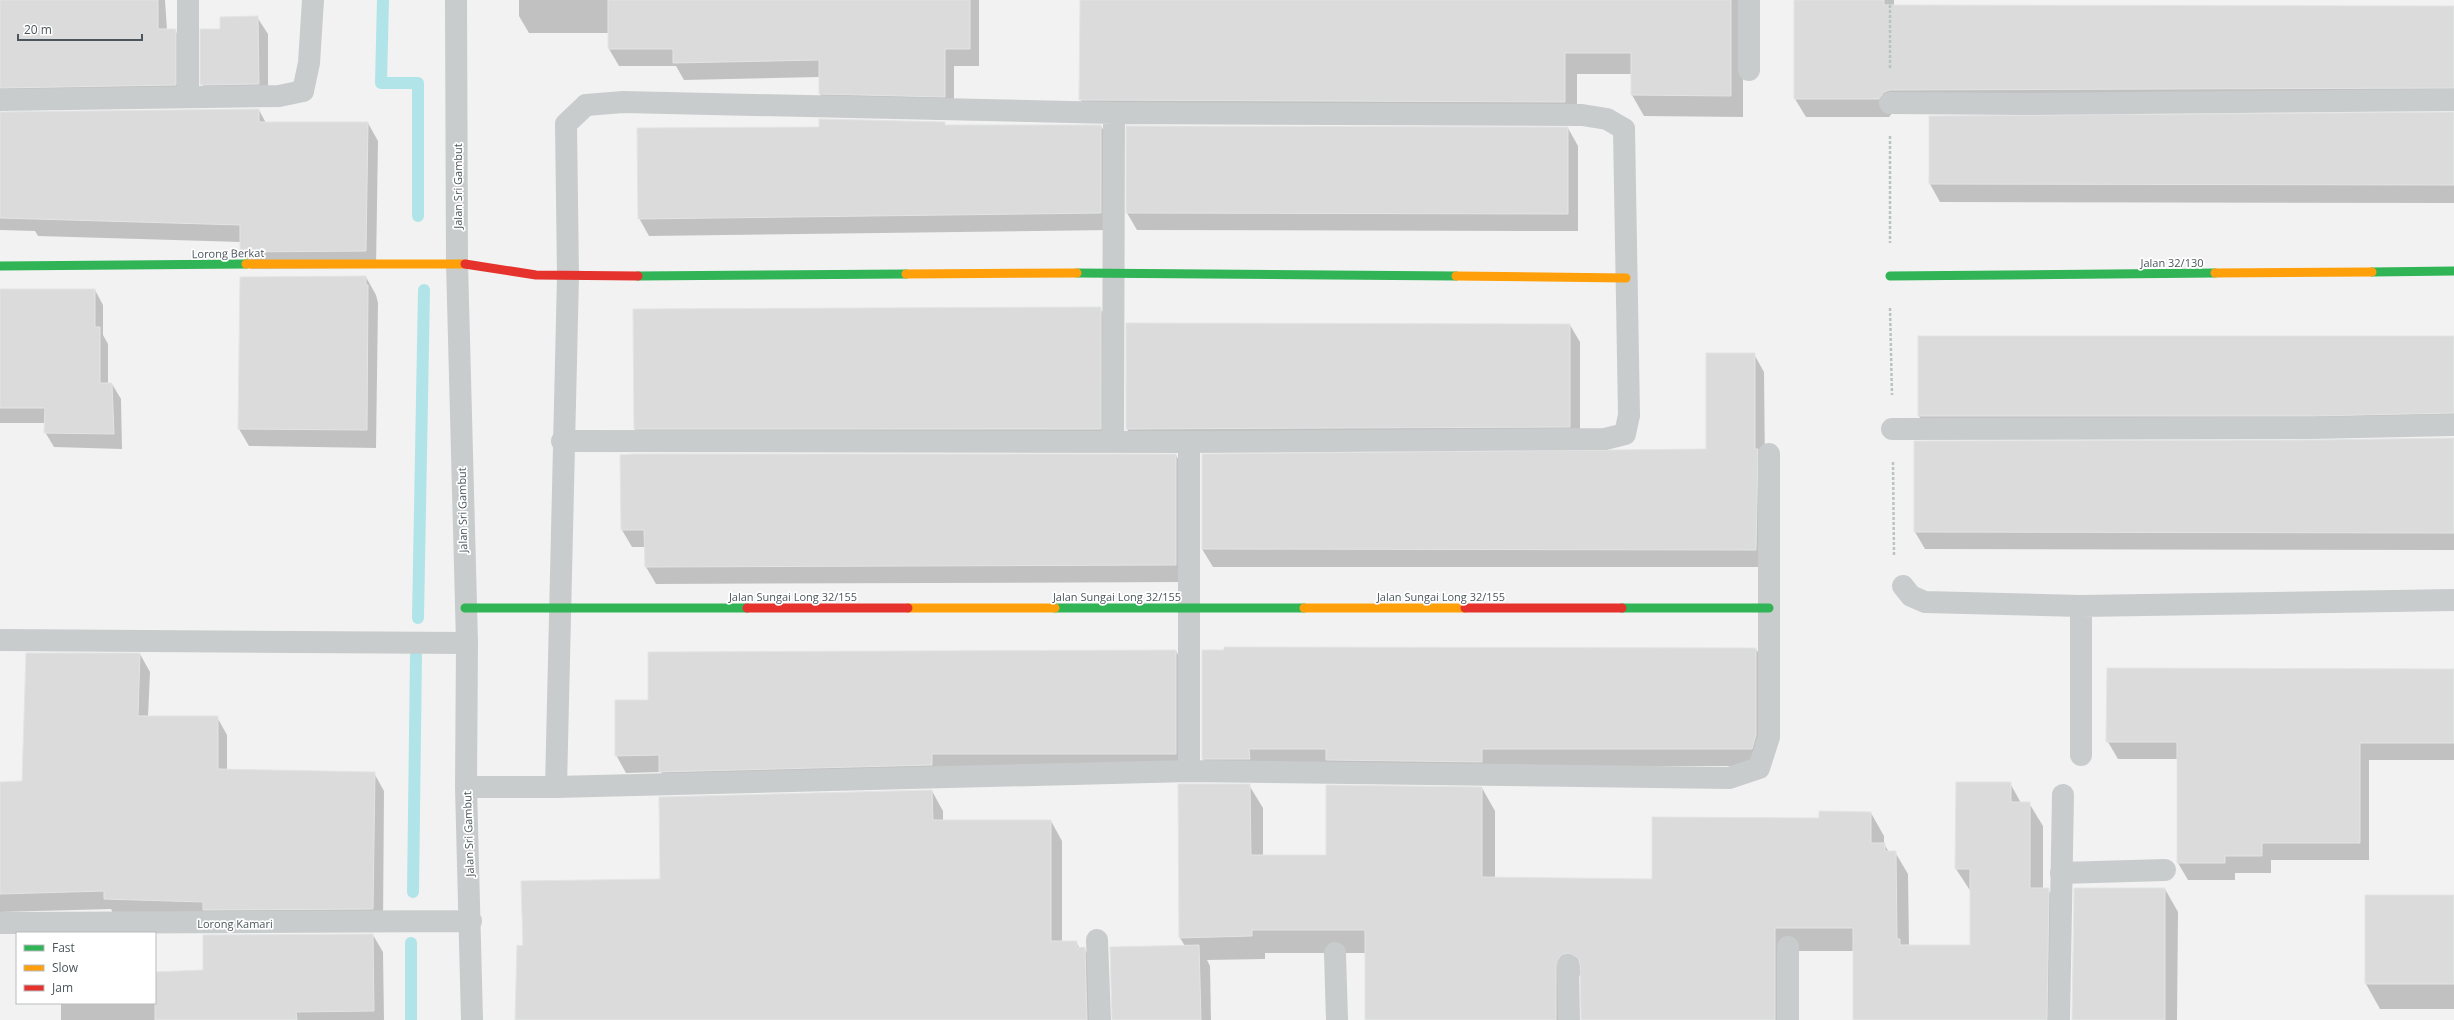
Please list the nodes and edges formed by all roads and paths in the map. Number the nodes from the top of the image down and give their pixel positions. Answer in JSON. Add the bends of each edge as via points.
{"nodes":[{"id":1,"x":188,"y":0,"type":"edge"},
{"id":2,"x":313,"y":0,"type":"edge"},
{"id":3,"x":456,"y":0,"type":"edge"},
{"id":4,"x":1749,"y":0,"type":"edge"},
{"id":5,"x":1749,"y":70,"type":"dead end"},
{"id":6,"x":188,"y":97,"type":"junction"},
{"id":7,"x":0,"y":100,"type":"edge"},
{"id":8,"x":2454,"y":100,"type":"edge"},
{"id":9,"x":1890,"y":102,"type":"dead end"},
{"id":10,"x":1114,"y":113,"type":"junction"},
{"id":11,"x":457,"y":263,"type":"junction"},
{"id":12,"x":0,"y":266,"type":"edge"},
{"id":13,"x":2454,"y":271,"type":"edge"},
{"id":14,"x":1114,"y":273,"type":"junction"},
{"id":15,"x":568,"y":276,"type":"junction"},
{"id":16,"x":1890,"y":276,"type":"dead end"},
{"id":17,"x":1626,"y":278,"type":"junction"},
{"id":18,"x":2454,"y":424,"type":"edge"},
{"id":19,"x":1892,"y":429,"type":"dead end"},
{"id":20,"x":562,"y":441,"type":"junction"},
{"id":21,"x":1113,"y":441,"type":"junction"},
{"id":22,"x":1189,"y":442,"type":"junction"},
{"id":23,"x":1769,"y":454,"type":"dead end"},
{"id":24,"x":1903,"y":586,"type":"dead end"},
{"id":25,"x":2454,"y":600,"type":"edge"},
{"id":26,"x":2080,"y":606,"type":"junction"},
{"id":27,"x":560,"y":607,"type":"junction"},
{"id":28,"x":465,"y":608,"type":"junction"},
{"id":29,"x":1189,"y":608,"type":"junction"},
{"id":30,"x":1769,"y":608,"type":"junction"},
{"id":31,"x":0,"y":640,"type":"edge"},
{"id":32,"x":467,"y":643,"type":"junction"},
{"id":33,"x":2081,"y":755,"type":"dead end"},
{"id":34,"x":1189,"y":772,"type":"junction"},
{"id":35,"x":466,"y":787,"type":"junction"},
{"id":36,"x":556,"y":787,"type":"junction"},
{"id":37,"x":2063,"y":795,"type":"dead end"},
{"id":38,"x":2165,"y":870,"type":"dead end"},
{"id":39,"x":2061,"y":873,"type":"junction"},
{"id":40,"x":471,"y":921,"type":"junction"},
{"id":41,"x":0,"y":923,"type":"edge"},
{"id":42,"x":1097,"y":940,"type":"dead end"},
{"id":43,"x":1788,"y":947,"type":"dead end"},
{"id":44,"x":1335,"y":953,"type":"dead end"},
{"id":45,"x":1568,"y":965,"type":"dead end"},
{"id":46,"x":472,"y":1020,"type":"edge"},
{"id":47,"x":1100,"y":1020,"type":"edge"},
{"id":48,"x":1337,"y":1020,"type":"edge"},
{"id":49,"x":1569,"y":1020,"type":"edge"},
{"id":50,"x":1788,"y":1020,"type":"edge"},
{"id":51,"x":2058,"y":1020,"type":"edge"}],
"edges":[{"from":1,"to":6,"type":"street"},
{"from":2,"to":6,"type":"street","via":[[309,63],[303,91],[279,96]]},
{"from":3,"to":11,"type":"street","name":"Jalan Sri Gambut"},
{"from":4,"to":5,"type":"street"},
{"from":6,"to":7,"type":"street"},
{"from":8,"to":9,"type":"street","via":[[2022,104]]},
{"from":10,"to":14,"type":"street"},
{"from":10,"to":15,"type":"street","via":[[623,102],[586,105],[566,124]]},
{"from":10,"to":17,"type":"street","via":[[1582,115],[1607,119],[1624,129]]},
{"from":11,"to":12,"type":"street","name":"Lorong Berkat"},
{"from":11,"to":15,"type":"street","name":"Lorong Berkat","via":[[536,275]]},
{"from":11,"to":28,"type":"street","name":"Jalan Sri Gambut"},
{"from":13,"to":16,"type":"street","name":"Jalan 32/130"},
{"from":14,"to":15,"type":"street","name":"Lorong Berkat"},
{"from":14,"to":17,"type":"street","name":"Lorong Berkat"},
{"from":14,"to":21,"type":"street"},
{"from":15,"to":20,"type":"street"},
{"from":17,"to":22,"type":"street","via":[[1629,415],[1625,434],[1604,439]]},
{"from":18,"to":19,"type":"street","via":[[2312,428]]},
{"from":20,"to":21,"type":"street"},
{"from":20,"to":27,"type":"street"},
{"from":21,"to":22,"type":"street"},
{"from":22,"to":29,"type":"street"},
{"from":23,"to":30,"type":"street"},
{"from":24,"to":26,"type":"street","via":[[1911,596],[1925,602]]},
{"from":25,"to":26,"type":"street"},
{"from":26,"to":33,"type":"street"},
{"from":27,"to":28,"type":"street","name":"Jalan Sungai Long 32/155"},
{"from":27,"to":29,"type":"street","name":"Jalan Sungai Long 32/155"},
{"from":27,"to":36,"type":"street"},
{"from":28,"to":32,"type":"street","name":"Jalan Sri Gambut"},
{"from":29,"to":30,"type":"street","name":"Jalan Sungai Long 32/155"},
{"from":29,"to":34,"type":"street"},
{"from":30,"to":34,"type":"street","via":[[1769,737],[1759,768],[1729,778]]},
{"from":31,"to":32,"type":"street"},
{"from":32,"to":35,"type":"street","name":"Jalan Sri Gambut"},
{"from":34,"to":36,"type":"street"},
{"from":35,"to":36,"type":"street"},
{"from":35,"to":40,"type":"street","name":"Jalan Sri Gambut"},
{"from":37,"to":39,"type":"street"},
{"from":38,"to":39,"type":"street"},
{"from":39,"to":51,"type":"street"},
{"from":40,"to":41,"type":"street","name":"Lorong Kamari"},
{"from":40,"to":46,"type":"street","name":"Jalan Sri Gambut"},
{"from":42,"to":47,"type":"street"},
{"from":43,"to":50,"type":"street"},
{"from":44,"to":48,"type":"street"},
{"from":45,"to":49,"type":"street"}]}
